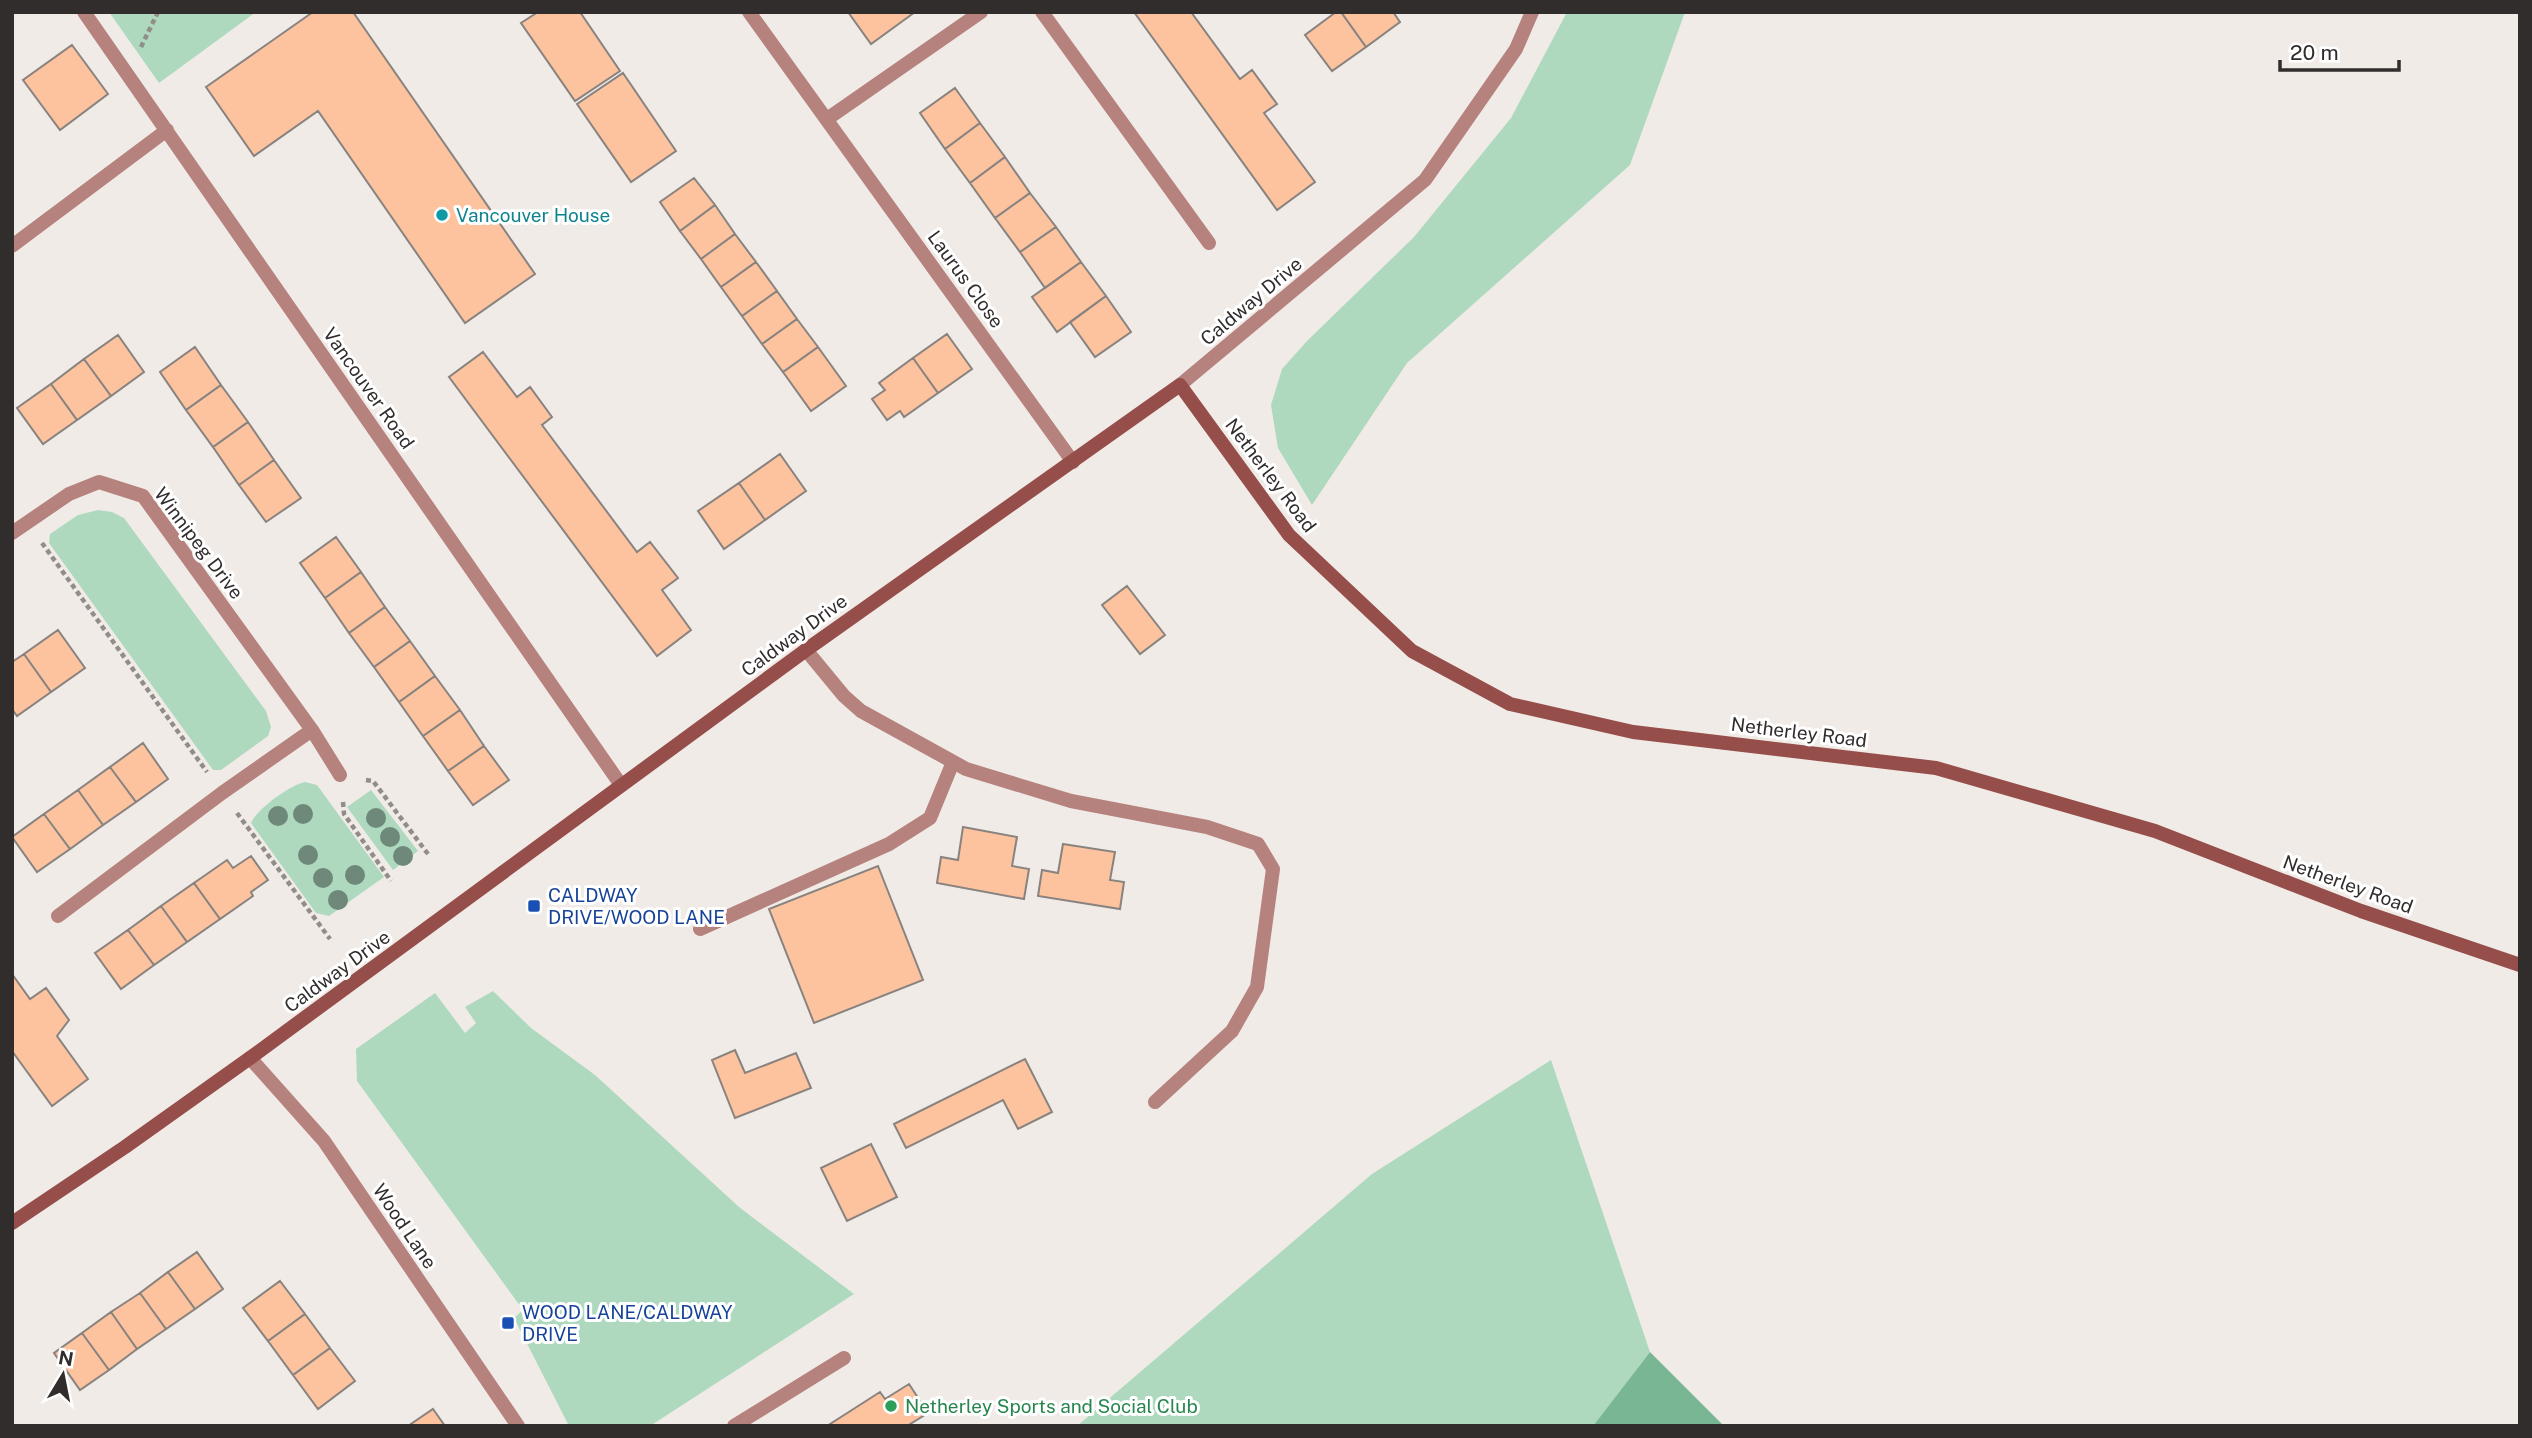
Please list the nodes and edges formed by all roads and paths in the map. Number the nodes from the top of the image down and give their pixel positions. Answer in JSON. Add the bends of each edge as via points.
{"nodes":[{"id":1,"x":84,"y":12,"type":"edge"},
{"id":2,"x":749,"y":12,"type":"edge"},
{"id":3,"x":981,"y":12,"type":"edge"},
{"id":4,"x":1042,"y":12,"type":"edge"},
{"id":5,"x":1532,"y":12,"type":"edge"},
{"id":6,"x":827,"y":119,"type":"junction"},
{"id":7,"x":167,"y":130,"type":"junction"},
{"id":8,"x":1209,"y":243,"type":"dead end"},
{"id":9,"x":12,"y":246,"type":"edge"},
{"id":10,"x":1180,"y":386,"type":"junction"},
{"id":11,"x":1073,"y":462,"type":"junction"},
{"id":12,"x":27,"y":523,"type":"junction"},
{"id":13,"x":12,"y":533,"type":"edge"},
{"id":14,"x":806,"y":650,"type":"junction"},
{"id":15,"x":312,"y":730,"type":"junction"},
{"id":16,"x":953,"y":762,"type":"junction"},
{"id":17,"x":340,"y":775,"type":"junction"},
{"id":18,"x":621,"y":785,"type":"junction"},
{"id":19,"x":222,"y":793,"type":"junction"},
{"id":20,"x":428,"y":854,"type":"dead end"},
{"id":21,"x":391,"y":881,"type":"dead end"},
{"id":22,"x":58,"y":916,"type":"dead end"},
{"id":23,"x":700,"y":929,"type":"dead end"},
{"id":24,"x":330,"y":939,"type":"dead end"},
{"id":25,"x":2520,"y":965,"type":"edge"},
{"id":26,"x":250,"y":1058,"type":"junction"},
{"id":27,"x":1155,"y":1102,"type":"dead end"},
{"id":28,"x":14,"y":1219,"type":"edge"},
{"id":29,"x":845,"y":1359,"type":"dead end"},
{"id":30,"x":517,"y":1426,"type":"edge"},
{"id":31,"x":734,"y":1426,"type":"edge"}],
"edges":[{"from":1,"to":7,"type":"street","name":"Vancouver Road"},
{"from":2,"to":6,"type":"street","name":"Laurus Close"},
{"from":3,"to":6,"type":"street"},
{"from":4,"to":8,"type":"street"},
{"from":5,"to":10,"type":"street","name":"Caldway Drive","via":[[1516,49],[1425,180]]},
{"from":6,"to":11,"type":"street","name":"Laurus Close"},
{"from":7,"to":9,"type":"street"},
{"from":7,"to":18,"type":"street","name":"Vancouver Road"},
{"from":10,"to":11,"type":"main road","name":"Caldway Drive"},
{"from":10,"to":25,"type":"main road","name":"Netherley Road","via":[[1289,535],[1412,651],[1510,704],[1633,732],[1936,768],[2155,831],[2361,911]]},
{"from":11,"to":14,"type":"main road","name":"Caldway Drive"},
{"from":12,"to":13,"type":"street","name":"Winnipeg Drive"},
{"from":12,"to":15,"type":"street","name":"Winnipeg Drive","via":[[69,494],[99,482],[143,496]]},
{"from":12,"to":19,"type":"path"},
{"from":14,"to":16,"type":"street","via":[[861,711]]},
{"from":14,"to":18,"type":"main road","name":"Caldway Drive"},
{"from":15,"to":17,"type":"street","name":"Winnipeg Drive"},
{"from":15,"to":19,"type":"street"},
{"from":16,"to":23,"type":"street","via":[[930,818],[889,844]]},
{"from":16,"to":27,"type":"street","via":[[1071,801],[1207,827],[1258,844],[1273,869],[1257,987],[1232,1031]]},
{"from":17,"to":20,"type":"path","via":[[373,781]]},
{"from":17,"to":21,"type":"path","via":[[344,814]]},
{"from":18,"to":26,"type":"main road","name":"Caldway Drive"},
{"from":19,"to":22,"type":"street"},
{"from":19,"to":24,"type":"path"},
{"from":26,"to":28,"type":"main road","name":"Caldway Drive"},
{"from":26,"to":30,"type":"street","name":"Wood Lane","via":[[324,1141]]},
{"from":29,"to":31,"type":"street"}]}
